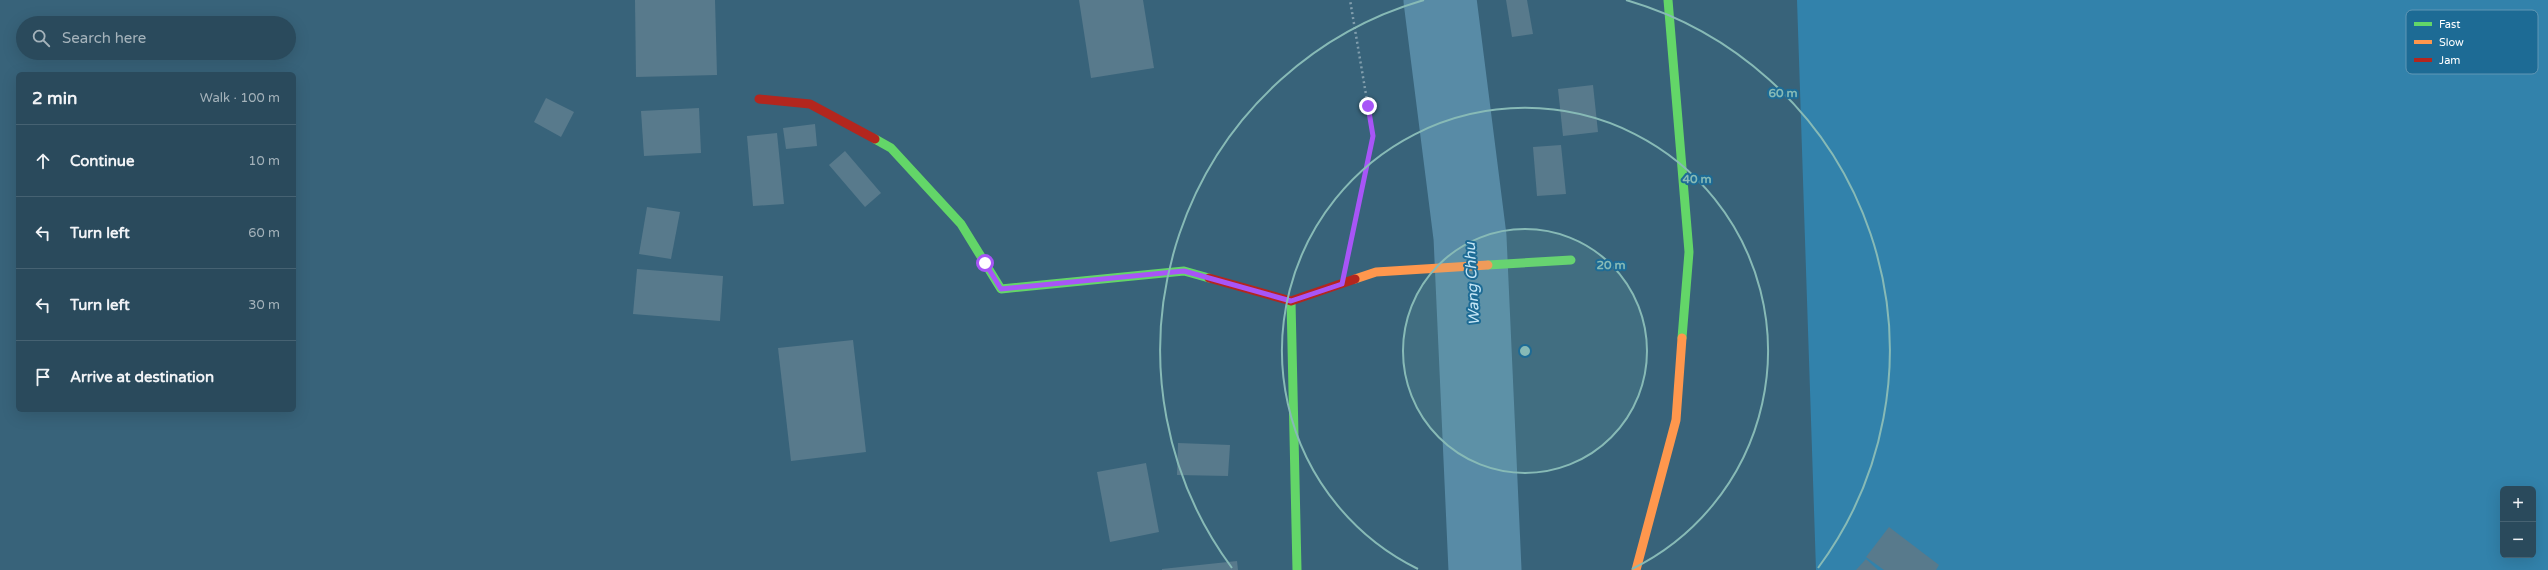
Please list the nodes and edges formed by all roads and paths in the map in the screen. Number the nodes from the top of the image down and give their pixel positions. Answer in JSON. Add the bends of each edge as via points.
{"nodes":[{"id":1,"x":1350,"y":0,"type":"edge"},
{"id":2,"x":1668,"y":0,"type":"edge"},
{"id":3,"x":759,"y":99,"type":"dead end"},
{"id":4,"x":1571,"y":260,"type":"dead end"},
{"id":5,"x":1342,"y":284,"type":"junction"},
{"id":6,"x":1291,"y":301,"type":"junction"},
{"id":7,"x":1297,"y":570,"type":"edge"},
{"id":8,"x":1636,"y":570,"type":"edge"}],
"edges":[{"from":1,"to":5,"type":"path","via":[[1373,136]]},
{"from":2,"to":8,"type":"street","via":[[1689,252],[1676,420]]},
{"from":3,"to":6,"type":"street","via":[[810,104],[891,148],[961,224],[1001,289],[1184,271]]},
{"from":4,"to":5,"type":"street","via":[[1376,272]]},
{"from":5,"to":6,"type":"street"},
{"from":6,"to":7,"type":"street"}]}
